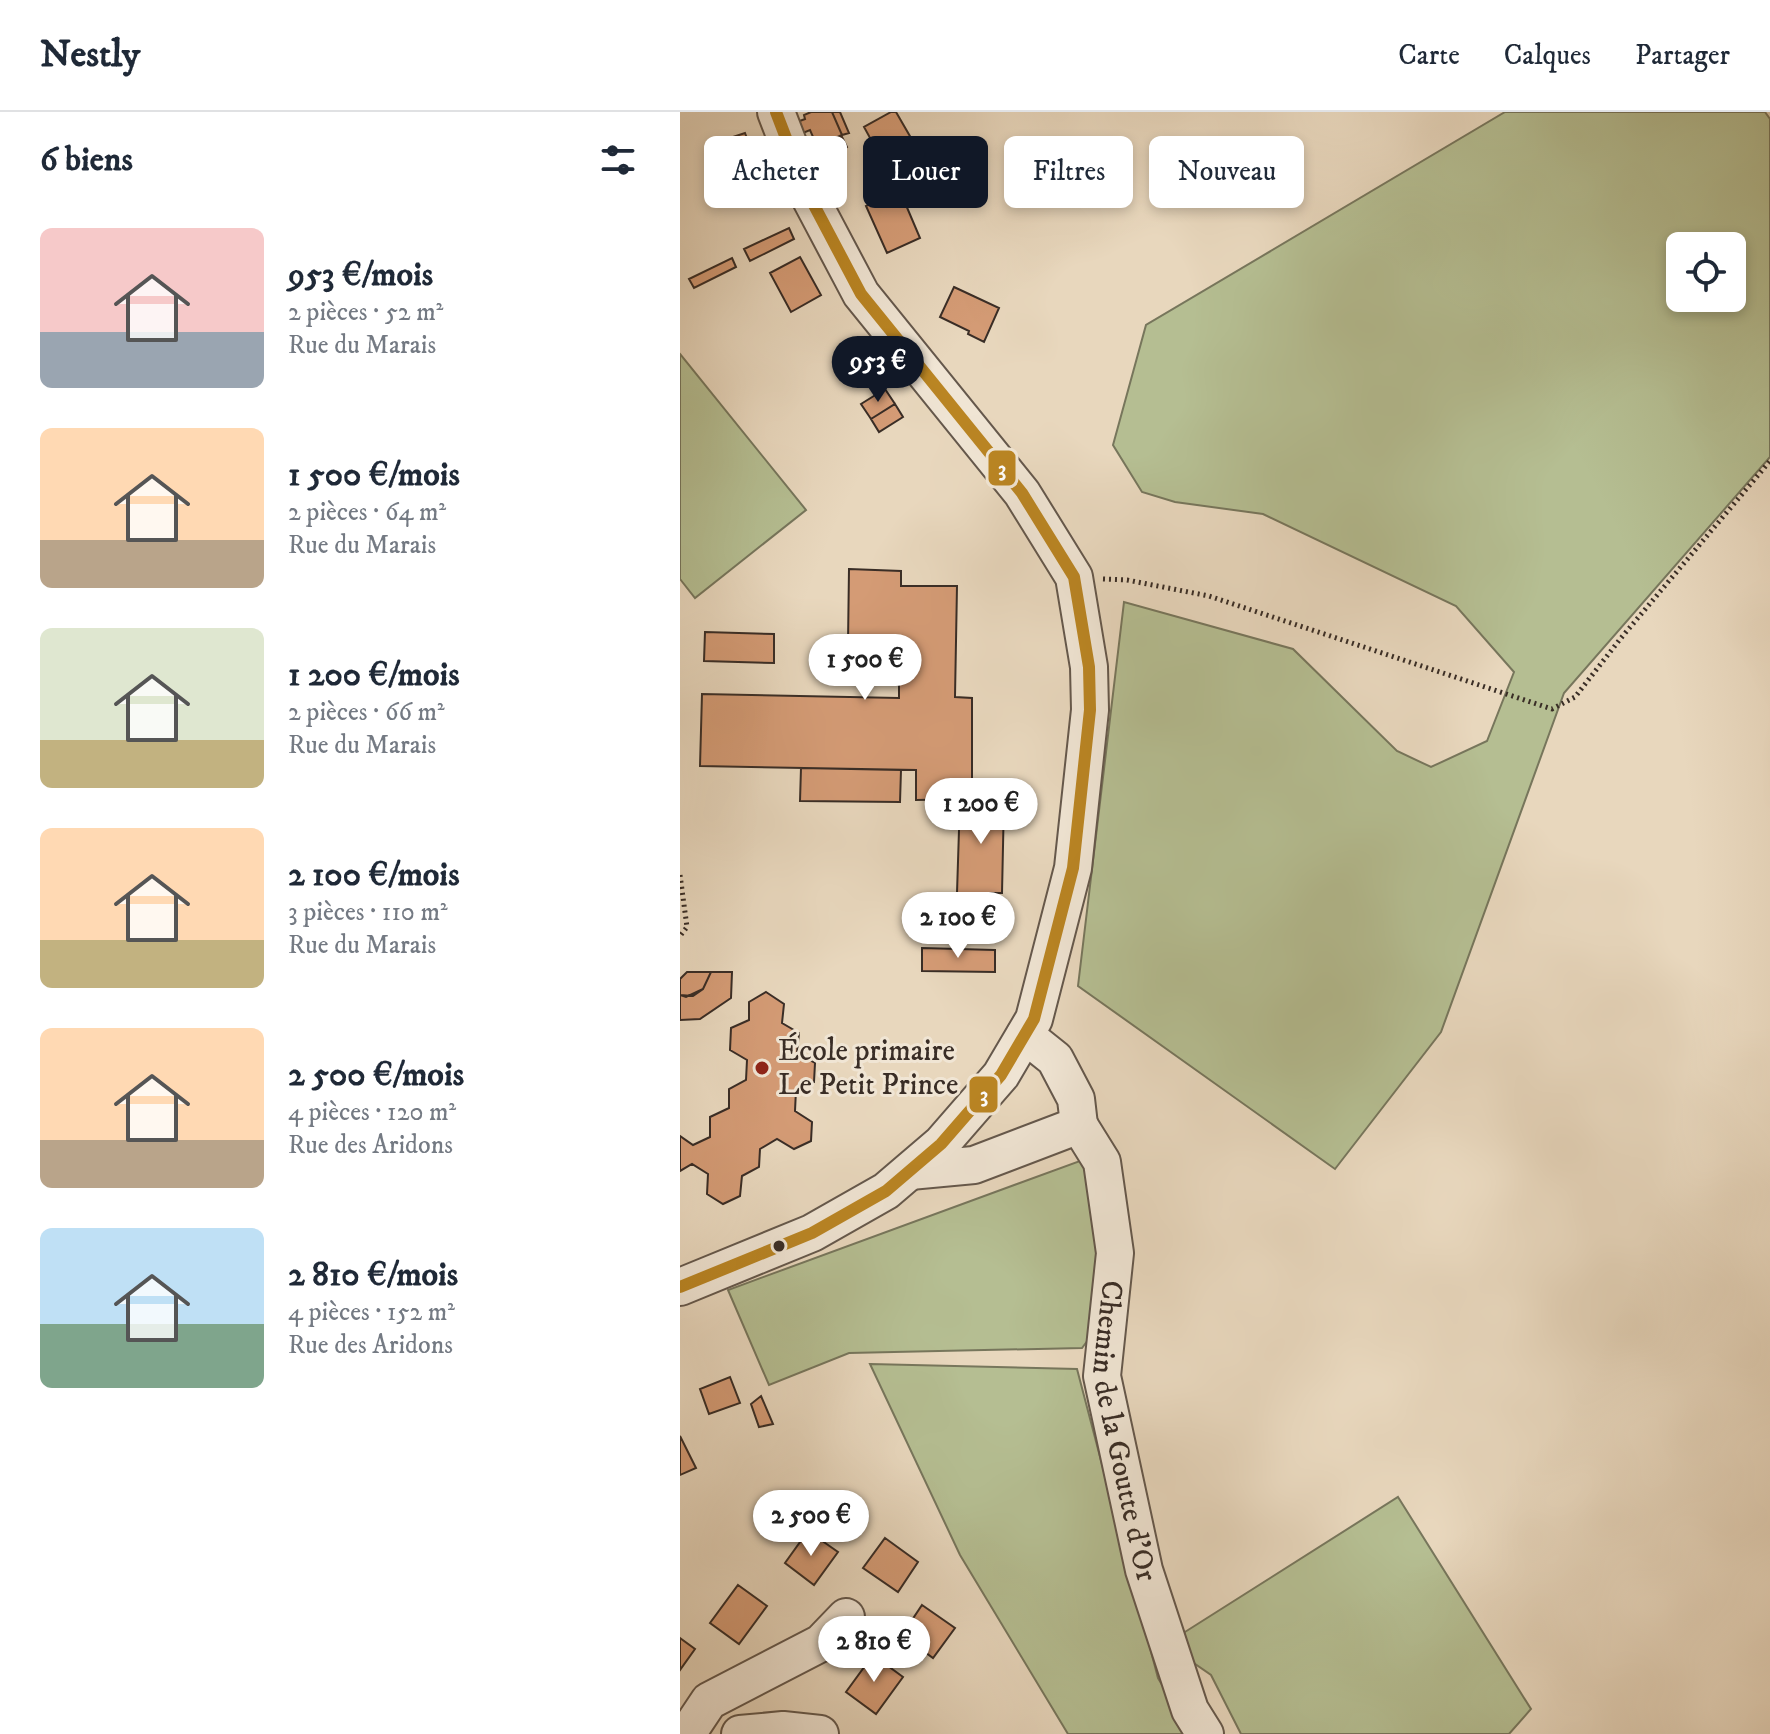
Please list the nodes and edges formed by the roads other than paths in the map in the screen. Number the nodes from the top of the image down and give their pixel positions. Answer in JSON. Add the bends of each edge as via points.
{"nodes":[{"id":1,"x":776,"y":112,"type":"edge"},
{"id":2,"x":1025,"y":1035,"type":"junction"},
{"id":3,"x":1079,"y":1125,"type":"junction"},
{"id":4,"x":910,"y":1171,"type":"junction"},
{"id":5,"x":694,"y":1282,"type":"edge"},
{"id":6,"x":680,"y":1314,"type":"edge"},
{"id":7,"x":846,"y":1617,"type":"dead end"},
{"id":8,"x":687,"y":1734,"type":"edge"},
{"id":9,"x":740,"y":1734,"type":"edge"},
{"id":10,"x":820,"y":1734,"type":"edge"},
{"id":11,"x":1205,"y":1734,"type":"edge"}],
"edges":[{"from":1,"to":2,"type":"street","via":[[806,190],[861,294],[1022,493],[1074,577],[1089,667],[1073,868],[1034,1019]]},
{"from":2,"to":3,"type":"street","name":"Chemin de la Goutte d'Or","via":[[1055,1059],[1076,1099]]},
{"from":2,"to":4,"type":"street","via":[[1001,1075]]},
{"from":3,"to":4,"type":"street","via":[[974,1165]]},
{"from":3,"to":11,"type":"street","name":"Chemin de la Goutte d'Or","via":[[1102,1162],[1115,1253],[1102,1376],[1144,1570],[1190,1710]]},
{"from":4,"to":5,"type":"street","via":[[886,1191],[812,1233]]},
{"from":5,"to":6,"type":"street","via":[[704,1288]]},
{"from":7,"to":8,"type":"street","via":[[821,1643],[709,1701]]},
{"from":9,"to":10,"type":"street"}]}
